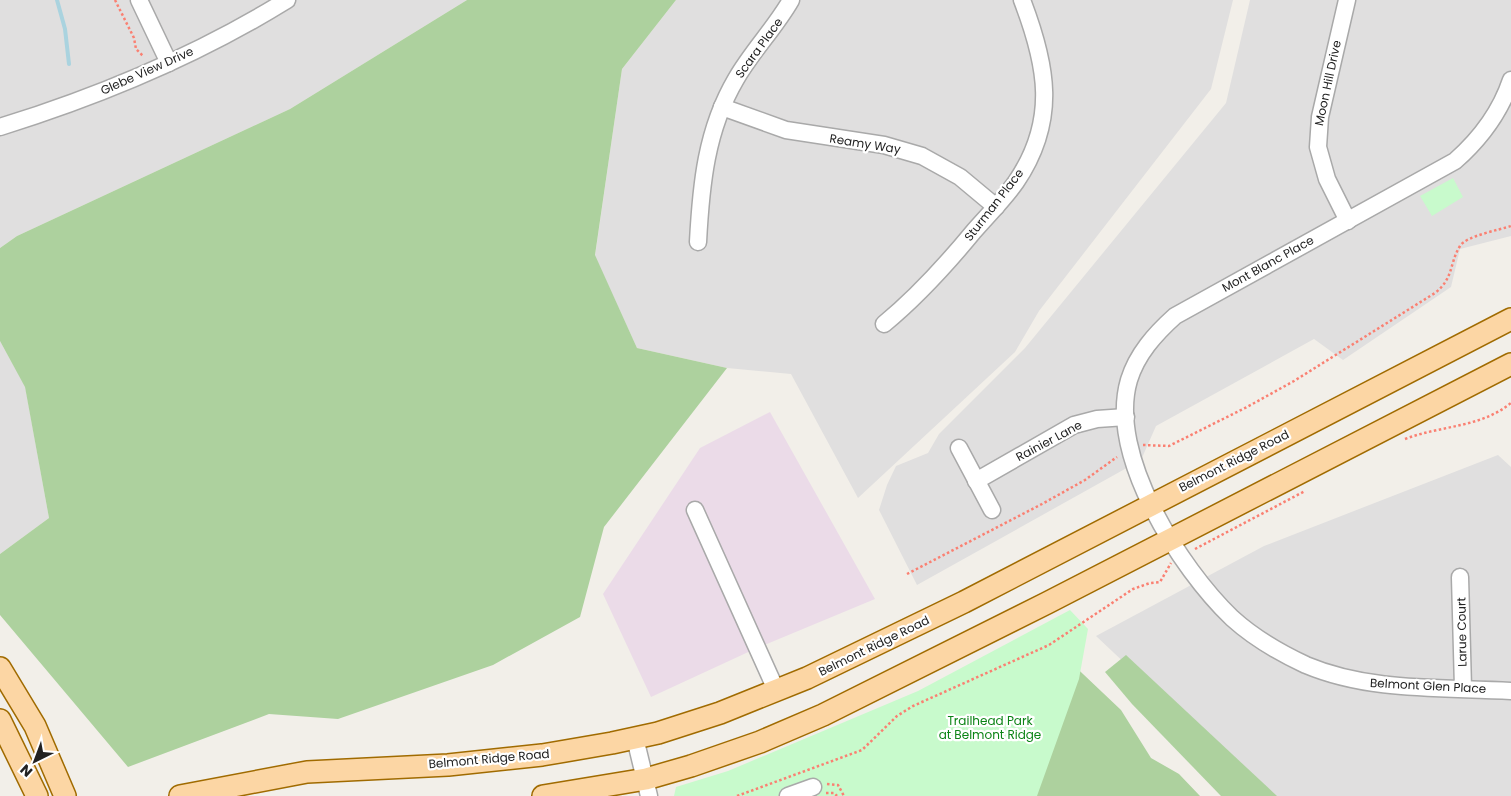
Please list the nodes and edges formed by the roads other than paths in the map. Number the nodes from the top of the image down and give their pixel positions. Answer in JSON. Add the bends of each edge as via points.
{"nodes":[{"id":1,"x":139,"y":0,"type":"edge"},
{"id":2,"x":287,"y":0,"type":"edge"},
{"id":3,"x":791,"y":0,"type":"edge"},
{"id":4,"x":1023,"y":0,"type":"edge"},
{"id":5,"x":1347,"y":0,"type":"edge"},
{"id":6,"x":169,"y":63,"type":"junction"},
{"id":7,"x":1511,"y":80,"type":"edge"},
{"id":8,"x":722,"y":107,"type":"junction"},
{"id":9,"x":0,"y":127,"type":"edge"},
{"id":10,"x":996,"y":207,"type":"junction"},
{"id":11,"x":1348,"y":221,"type":"junction"},
{"id":12,"x":698,"y":242,"type":"dead end"},
{"id":13,"x":1511,"y":319,"type":"edge"},
{"id":14,"x":884,"y":324,"type":"dead end"},
{"id":15,"x":1511,"y":364,"type":"edge"},
{"id":16,"x":1126,"y":417,"type":"junction"},
{"id":17,"x":959,"y":448,"type":"dead end"},
{"id":18,"x":976,"y":480,"type":"junction"},
{"id":19,"x":1150,"y":504,"type":"junction"},
{"id":20,"x":695,"y":510,"type":"dead end"},
{"id":21,"x":992,"y":510,"type":"dead end"},
{"id":22,"x":1176,"y":547,"type":"junction"},
{"id":23,"x":1460,"y":577,"type":"dead end"},
{"id":24,"x":0,"y":668,"type":"edge"},
{"id":25,"x":1463,"y":688,"type":"junction"},
{"id":26,"x":1511,"y":691,"type":"edge"},
{"id":27,"x":777,"y":692,"type":"junction"},
{"id":28,"x":0,"y":720,"type":"edge"},
{"id":29,"x":635,"y":738,"type":"junction"},
{"id":30,"x":648,"y":787,"type":"edge"},
{"id":31,"x":813,"y":787,"type":"road end"},
{"id":32,"x":34,"y":790,"type":"edge"},
{"id":33,"x":65,"y":796,"type":"edge"},
{"id":34,"x":180,"y":796,"type":"edge"},
{"id":35,"x":543,"y":796,"type":"edge"},
{"id":36,"x":788,"y":796,"type":"edge"}],
"edges":[{"from":1,"to":6,"type":"street"},
{"from":2,"to":6,"type":"street","name":"Glebe View Drive"},
{"from":3,"to":8,"type":"street","name":"Scara Place","via":[[740,73]]},
{"from":4,"to":10,"type":"street","name":"Sturman Place","via":[[1044,70],[1042,116],[1028,161]]},
{"from":5,"to":11,"type":"street","name":"Moon Hill Drive","via":[[1320,116],[1318,147],[1327,179]]},
{"from":6,"to":9,"type":"street","name":"Glebe View Drive","via":[[102,92]]},
{"from":7,"to":11,"type":"street","name":"Mont Blanc Place","via":[[1504,102],[1469,149],[1455,161]]},
{"from":8,"to":10,"type":"street","name":"Reamy Way","via":[[786,130],[884,145],[922,156],[960,177]]},
{"from":8,"to":12,"type":"street","name":"Scara Place","via":[[705,160]]},
{"from":10,"to":14,"type":"street","name":"Sturman Place","via":[[935,277]]},
{"from":11,"to":16,"type":"street","name":"Mont Blanc Place","via":[[1175,316],[1147,345],[1137,362],[1129,380]]},
{"from":13,"to":19,"type":"main road","name":"Belmont Ridge Road"},
{"from":15,"to":22,"type":"main road"},
{"from":16,"to":18,"type":"street","name":"Rainier Lane","via":[[1074,425]]},
{"from":16,"to":19,"type":"street","name":"Mont Blanc Place","via":[[1130,450]]},
{"from":17,"to":18,"type":"street"},
{"from":18,"to":21,"type":"street"},
{"from":19,"to":22,"type":"street","name":"Belmont Glen Place"},
{"from":19,"to":27,"type":"main road","name":"Belmont Ridge Road","via":[[964,602]]},
{"from":20,"to":27,"type":"street"},
{"from":22,"to":25,"type":"street","name":"Belmont Glen Place","via":[[1212,597],[1233,618],[1254,635],[1304,664],[1357,682]]},
{"from":22,"to":30,"type":"main road","via":[[823,715],[691,766]]},
{"from":23,"to":25,"type":"street","name":"Larue Court"},
{"from":24,"to":33,"type":"main road","via":[[35,726]]},
{"from":25,"to":26,"type":"street","name":"Belmont Glen Place"},
{"from":27,"to":29,"type":"main road","name":"Belmont Ridge Road"},
{"from":28,"to":32,"type":"main road"},
{"from":29,"to":30,"type":"street"},
{"from":29,"to":34,"type":"main road","name":"Belmont Ridge Road","via":[[533,756],[448,765],[307,772]]},
{"from":30,"to":35,"type":"main road"},
{"from":31,"to":36,"type":"street"}]}
